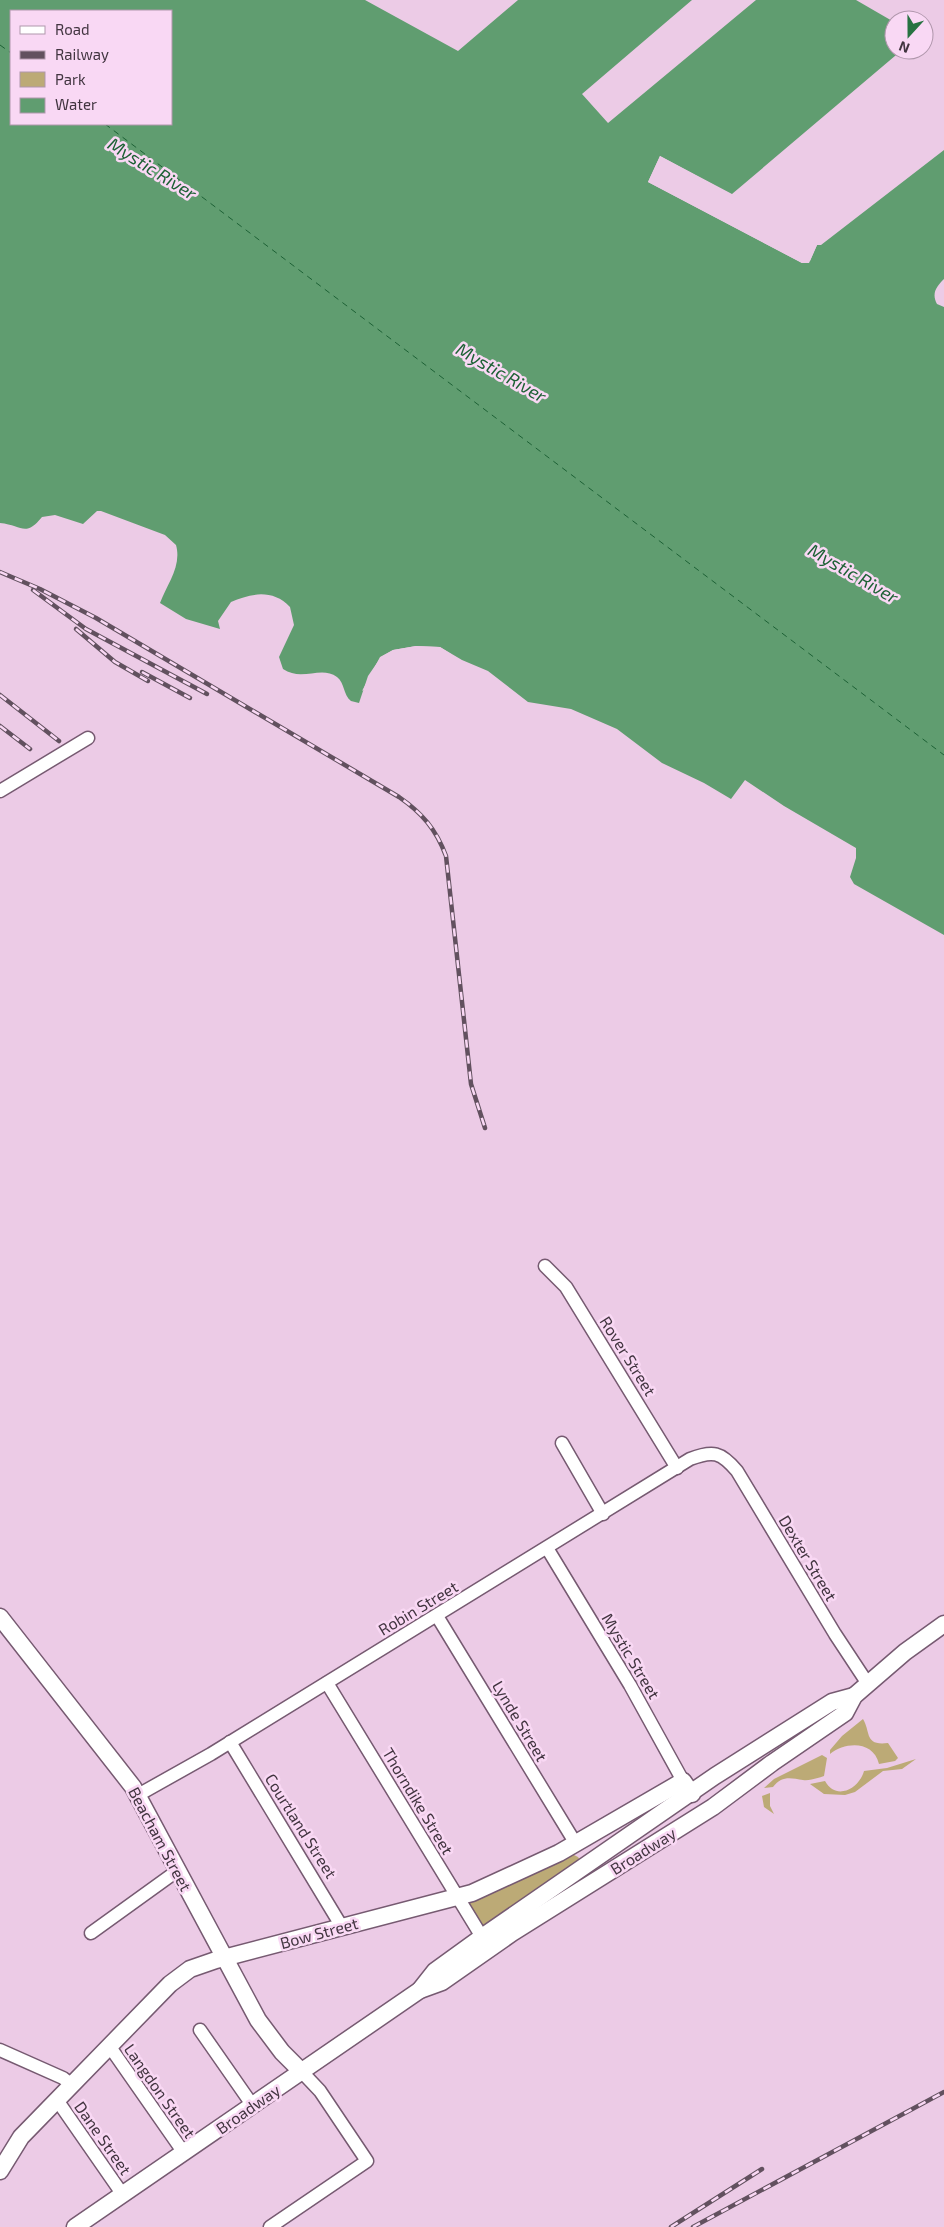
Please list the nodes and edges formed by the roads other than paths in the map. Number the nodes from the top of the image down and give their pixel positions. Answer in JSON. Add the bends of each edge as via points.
{"nodes":[{"id":1,"x":88,"y":738,"type":"dead end"},
{"id":2,"x":0,"y":790,"type":"edge"},
{"id":3,"x":545,"y":1266,"type":"dead end"},
{"id":4,"x":562,"y":1444,"type":"dead end"},
{"id":5,"x":716,"y":1454,"type":"joint"},
{"id":6,"x":677,"y":1468,"type":"junction"},
{"id":7,"x":603,"y":1514,"type":"junction"},
{"id":8,"x":546,"y":1548,"type":"junction"},
{"id":9,"x":437,"y":1616,"type":"junction"},
{"id":10,"x":0,"y":1617,"type":"edge"},
{"id":11,"x":944,"y":1624,"type":"edge"},
{"id":12,"x":327,"y":1683,"type":"junction"},
{"id":13,"x":868,"y":1684,"type":"junction"},
{"id":14,"x":854,"y":1696,"type":"junction"},
{"id":15,"x":230,"y":1742,"type":"junction"},
{"id":16,"x":688,"y":1788,"type":"junction"},
{"id":17,"x":138,"y":1796,"type":"junction"},
{"id":18,"x":576,"y":1844,"type":"junction"},
{"id":19,"x":177,"y":1870,"type":"junction"},
{"id":20,"x":458,"y":1897,"type":"junction"},
{"id":21,"x":342,"y":1927,"type":"junction"},
{"id":22,"x":91,"y":1933,"type":"dead end"},
{"id":23,"x":482,"y":1937,"type":"junction"},
{"id":24,"x":223,"y":1958,"type":"junction"},
{"id":25,"x":420,"y":1990,"type":"junction"},
{"id":26,"x":200,"y":2030,"type":"dead end"},
{"id":27,"x":110,"y":2047,"type":"junction"},
{"id":28,"x":0,"y":2050,"type":"edge"},
{"id":29,"x":302,"y":2072,"type":"junction"},
{"id":30,"x":72,"y":2085,"type":"junction"},
{"id":31,"x":57,"y":2100,"type":"junction"},
{"id":32,"x":252,"y":2106,"type":"junction"},
{"id":33,"x":184,"y":2153,"type":"junction"},
{"id":34,"x":1,"y":2166,"type":"edge"},
{"id":35,"x":123,"y":2195,"type":"junction"},
{"id":36,"x":76,"y":2227,"type":"edge"},
{"id":37,"x":270,"y":2227,"type":"edge"}],
"edges":[{"from":1,"to":2,"type":"street"},
{"from":3,"to":6,"type":"street","name":"Rover Street","via":[[566,1287]]},
{"from":4,"to":7,"type":"street"},
{"from":5,"to":6,"type":"street","name":"Robin Street","via":[[690,1459]]},
{"from":5,"to":13,"type":"street","name":"Dexter Street","via":[[728,1460],[737,1471]]},
{"from":6,"to":7,"type":"street","name":"Robin Street"},
{"from":7,"to":8,"type":"street","name":"Robin Street"},
{"from":8,"to":9,"type":"street","name":"Robin Street"},
{"from":8,"to":16,"type":"street","name":"Mystic Street","via":[[630,1685]]},
{"from":9,"to":12,"type":"street","name":"Robin Street"},
{"from":9,"to":18,"type":"street","name":"Lynde Street"},
{"from":10,"to":17,"type":"main road","name":"Beacham Street"},
{"from":11,"to":13,"type":"main road","name":"Broadway"},
{"from":12,"to":15,"type":"street","name":"Robin Street"},
{"from":12,"to":20,"type":"street","name":"Thorndike Street"},
{"from":13,"to":14,"type":"main road","name":"Broadway"},
{"from":14,"to":16,"type":"main road","name":"Broadway","via":[[832,1702],[716,1776]]},
{"from":14,"to":25,"type":"main road","name":"Broadway","via":[[845,1713],[713,1808],[512,1933],[442,1982]]},
{"from":15,"to":17,"type":"street","name":"Robin Street"},
{"from":15,"to":21,"type":"street","name":"Courtland Street"},
{"from":16,"to":18,"type":"main road","name":"Bow Street"},
{"from":16,"to":23,"type":"main road","name":"Broadway"},
{"from":17,"to":19,"type":"main road","name":"Beacham Street"},
{"from":18,"to":20,"type":"main road","name":"Bow Street"},
{"from":19,"to":22,"type":"street"},
{"from":19,"to":24,"type":"main road","name":"Beacham Street"},
{"from":20,"to":21,"type":"main road","name":"Bow Street"},
{"from":20,"to":23,"type":"street","name":"Thorndike Street"},
{"from":21,"to":24,"type":"main road","name":"Bow Street"},
{"from":23,"to":25,"type":"main road","name":"Broadway","via":[[435,1971]]},
{"from":24,"to":27,"type":"main road","name":"Bow Street","via":[[196,1966],[177,1978]]},
{"from":24,"to":29,"type":"main road","name":"Beacham Street","via":[[258,2020]]},
{"from":25,"to":29,"type":"main road","name":"Broadway"},
{"from":26,"to":32,"type":"street"},
{"from":27,"to":30,"type":"main road","name":"Bow Street"},
{"from":27,"to":33,"type":"street","name":"Langdon Street"},
{"from":28,"to":30,"type":"street","via":[[60,2076]]},
{"from":29,"to":32,"type":"main road","name":"Broadway"},
{"from":29,"to":37,"type":"street","via":[[320,2091],[367,2160]]},
{"from":30,"to":31,"type":"main road","name":"Bow Street"},
{"from":31,"to":34,"type":"main road","name":"Bow Street","via":[[21,2137]]},
{"from":31,"to":35,"type":"street","name":"Dane Street"},
{"from":32,"to":33,"type":"main road","name":"Broadway"},
{"from":33,"to":35,"type":"main road","name":"Broadway"},
{"from":35,"to":36,"type":"main road","name":"Broadway"}]}
